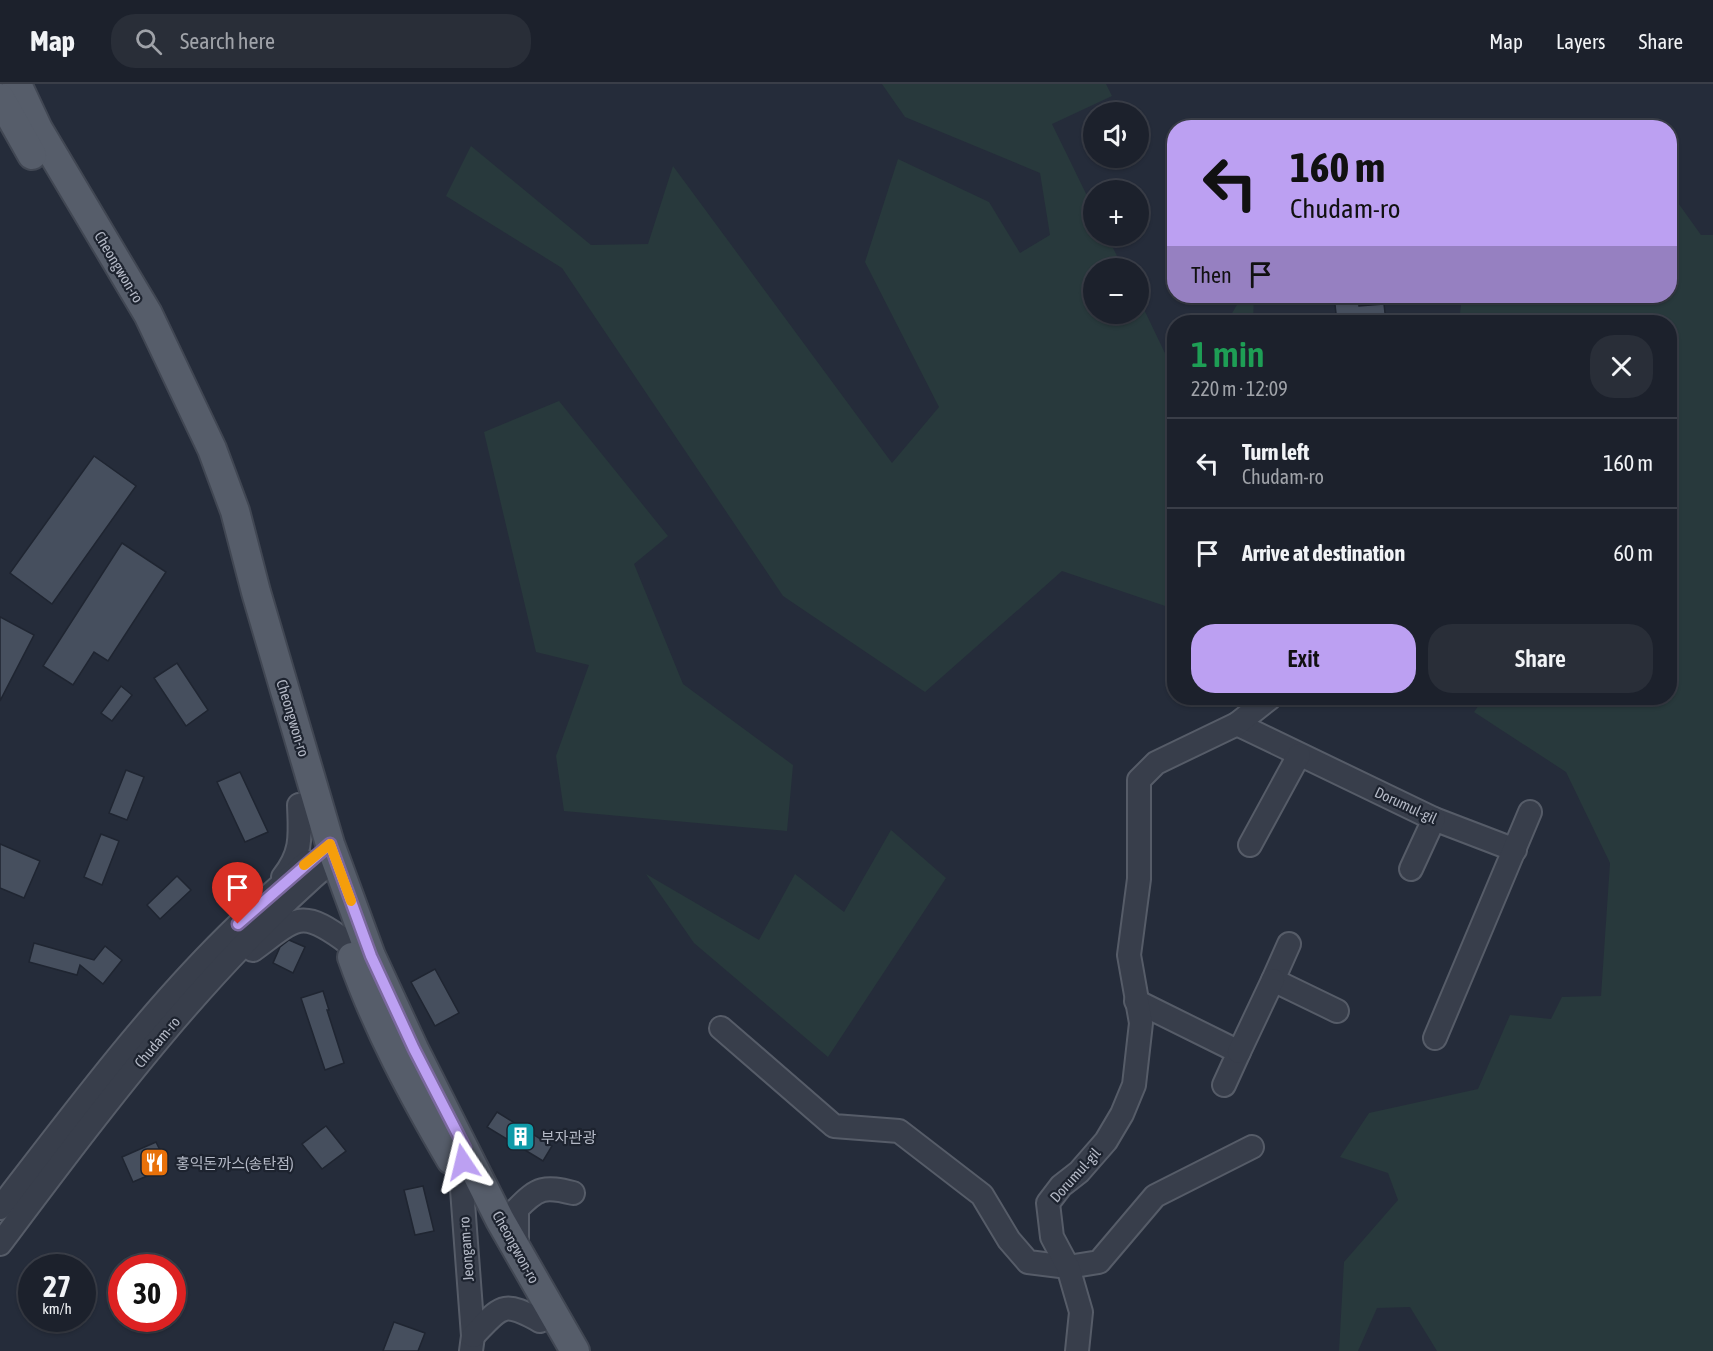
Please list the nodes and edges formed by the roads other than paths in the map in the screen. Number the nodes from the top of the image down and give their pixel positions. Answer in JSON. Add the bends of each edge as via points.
{"nodes":[{"id":1,"x":17,"y":84,"type":"edge"},
{"id":2,"x":0,"y":98,"type":"edge"},
{"id":3,"x":1261,"y":705,"type":"edge"},
{"id":4,"x":1237,"y":724,"type":"junction"},
{"id":5,"x":1299,"y":755,"type":"junction"},
{"id":6,"x":299,"y":805,"type":"junction"},
{"id":7,"x":1530,"y":812,"type":"dead end"},
{"id":8,"x":1434,"y":819,"type":"junction"},
{"id":9,"x":1250,"y":845,"type":"dead end"},
{"id":10,"x":1515,"y":850,"type":"junction"},
{"id":11,"x":325,"y":857,"type":"junction"},
{"id":12,"x":1411,"y":869,"type":"dead end"},
{"id":13,"x":265,"y":899,"type":"junction"},
{"id":14,"x":348,"y":943,"type":"junction"},
{"id":15,"x":1289,"y":944,"type":"dead end"},
{"id":16,"x":1273,"y":980,"type":"junction"},
{"id":17,"x":205,"y":984,"type":"junction"},
{"id":18,"x":1136,"y":1002,"type":"junction"},
{"id":19,"x":1337,"y":1011,"type":"dead end"},
{"id":20,"x":721,"y":1028,"type":"dead end"},
{"id":21,"x":1435,"y":1038,"type":"dead end"},
{"id":22,"x":1239,"y":1052,"type":"junction"},
{"id":23,"x":1224,"y":1085,"type":"dead end"},
{"id":24,"x":465,"y":1148,"type":"junction"},
{"id":25,"x":1252,"y":1148,"type":"dead end"},
{"id":26,"x":461,"y":1176,"type":"junction"},
{"id":27,"x":573,"y":1193,"type":"dead end"},
{"id":28,"x":0,"y":1208,"type":"edge"},
{"id":29,"x":0,"y":1244,"type":"edge"},
{"id":30,"x":517,"y":1249,"type":"junction"},
{"id":31,"x":1068,"y":1267,"type":"junction"},
{"id":32,"x":540,"y":1321,"type":"junction"},
{"id":33,"x":472,"y":1343,"type":"edge"},
{"id":34,"x":557,"y":1351,"type":"edge"},
{"id":35,"x":575,"y":1351,"type":"edge"},
{"id":36,"x":1077,"y":1351,"type":"edge"}],
"edges":[{"from":1,"to":11,"type":"main road","name":"Cheongwon-ro","via":[[38,129],[148,314],[212,449],[235,511]]},
{"from":2,"to":6,"type":"main road","name":"Cheongwon-ro","via":[[153,362],[208,487],[231,554]]},
{"from":3,"to":4,"type":"street","name":"Dorumul-gil"},
{"from":4,"to":5,"type":"street","name":"Dorumul-gil"},
{"from":4,"to":18,"type":"street","name":"Dorumul-gil","via":[[1156,763],[1139,780],[1139,879],[1129,955]]},
{"from":5,"to":8,"type":"street","name":"Dorumul-gil"},
{"from":5,"to":9,"type":"street"},
{"from":6,"to":11,"type":"main road","name":"Cheongwon-ro"},
{"from":6,"to":13,"type":"street","via":[[300,843],[294,863]]},
{"from":7,"to":10,"type":"street"},
{"from":8,"to":10,"type":"street","name":"Dorumul-gil"},
{"from":8,"to":12,"type":"street"},
{"from":10,"to":21,"type":"street"},
{"from":11,"to":13,"type":"street","name":"Chudam-ro"},
{"from":11,"to":14,"type":"main road","name":"Cheongwon-ro"},
{"from":11,"to":17,"type":"street","name":"Chudam-ro"},
{"from":11,"to":24,"type":"main road","name":"Cheongwon-ro","via":[[414,1049]]},
{"from":13,"to":28,"type":"street","name":"Chudam-ro","via":[[143,1029]]},
{"from":14,"to":17,"type":"street","via":[[312,920],[290,922]]},
{"from":14,"to":26,"type":"main road","name":"Cheongwon-ro","via":[[383,1032],[428,1122]]},
{"from":15,"to":16,"type":"street"},
{"from":16,"to":19,"type":"street"},
{"from":16,"to":22,"type":"street"},
{"from":17,"to":29,"type":"street","name":"Chudam-ro","via":[[99,1112]]},
{"from":18,"to":22,"type":"street"},
{"from":18,"to":31,"type":"street","name":"Dorumul-gil","via":[[1141,1023],[1134,1085],[1122,1114],[1106,1141],[1048,1203],[1052,1238]]},
{"from":20,"to":31,"type":"street","via":[[834,1126],[899,1131],[982,1195],[1009,1240],[1028,1262]]},
{"from":22,"to":23,"type":"street"},
{"from":24,"to":26,"type":"street","name":"Jeongam-ro"},
{"from":24,"to":30,"type":"main road","name":"Cheongwon-ro"},
{"from":25,"to":31,"type":"street","via":[[1155,1196],[1098,1262]]},
{"from":26,"to":32,"type":"main road","name":"Cheongwon-ro"},
{"from":26,"to":33,"type":"street","name":"Jeongam-ro"},
{"from":27,"to":30,"type":"street","via":[[550,1187],[532,1193],[517,1209]]},
{"from":30,"to":35,"type":"main road","name":"Cheongwon-ro"},
{"from":31,"to":36,"type":"street","name":"Dorumul-gil","via":[[1081,1311]]},
{"from":32,"to":33,"type":"street","via":[[516,1308],[503,1308],[491,1317]]},
{"from":32,"to":34,"type":"main road","name":"Cheongwon-ro"}]}
